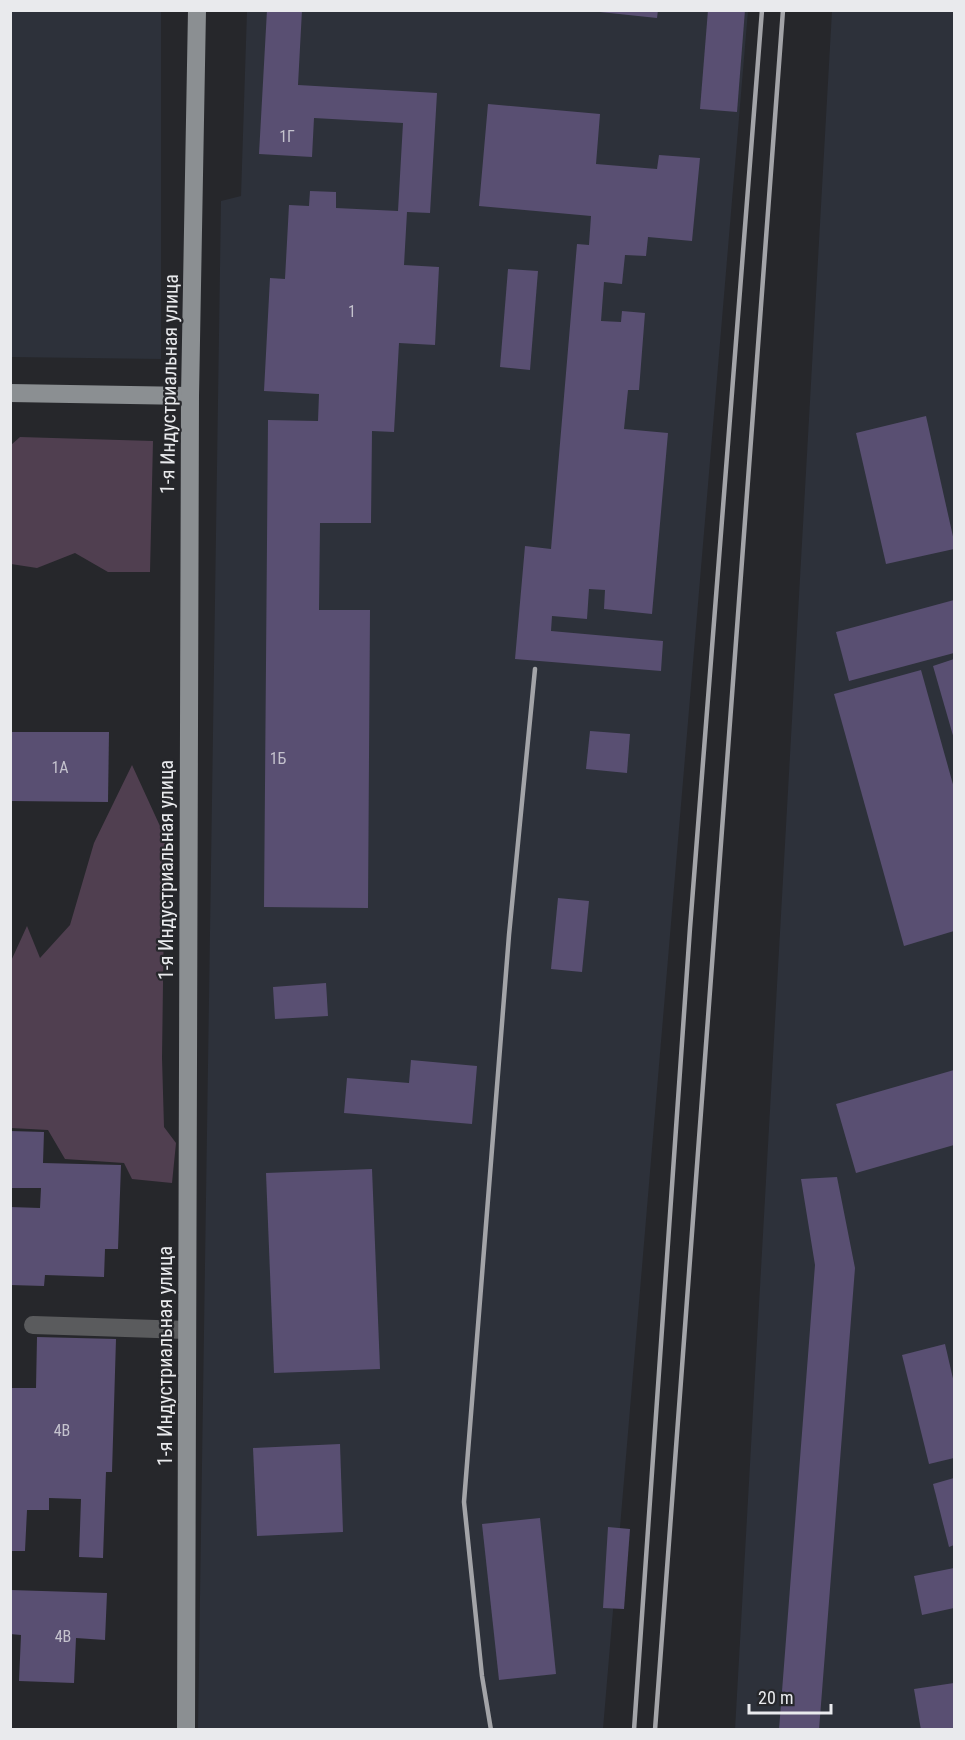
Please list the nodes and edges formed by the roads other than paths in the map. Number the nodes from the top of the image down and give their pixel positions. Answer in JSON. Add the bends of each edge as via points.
{"nodes":[{"id":1,"x":197,"y":10,"type":"edge"},
{"id":2,"x":10,"y":393,"type":"edge"},
{"id":3,"x":190,"y":396,"type":"junction"},
{"id":4,"x":33,"y":1325,"type":"dead end"},
{"id":5,"x":187,"y":1330,"type":"junction"},
{"id":6,"x":186,"y":1730,"type":"edge"}],
"edges":[{"from":1,"to":3,"type":"main road","name":"1-я Индустриальная улица"},
{"from":2,"to":3,"type":"main road"},
{"from":3,"to":5,"type":"main road","name":"1-я Индустриальная улица"},
{"from":4,"to":5,"type":"lane"},
{"from":5,"to":6,"type":"main road","name":"1-я Индустриальная улица"}]}
